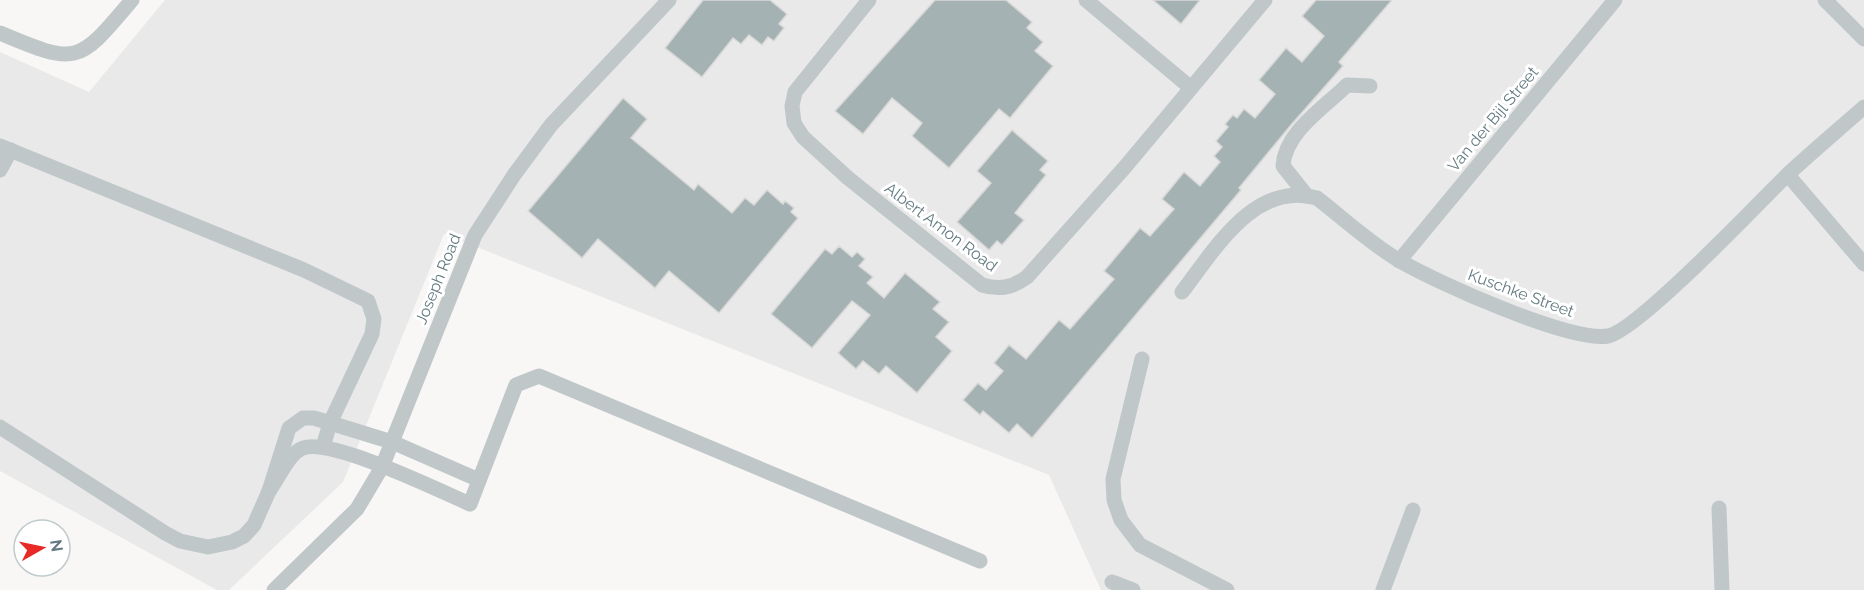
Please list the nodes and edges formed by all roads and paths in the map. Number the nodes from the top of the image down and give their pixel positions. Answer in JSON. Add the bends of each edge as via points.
{"nodes":[{"id":1,"x":132,"y":0,"type":"edge"},
{"id":2,"x":669,"y":0,"type":"edge"},
{"id":3,"x":869,"y":0,"type":"edge"},
{"id":4,"x":1086,"y":0,"type":"edge"},
{"id":5,"x":1265,"y":0,"type":"edge"},
{"id":6,"x":1614,"y":0,"type":"edge"},
{"id":7,"x":1825,"y":0,"type":"edge"},
{"id":8,"x":0,"y":33,"type":"edge"},
{"id":9,"x":1864,"y":39,"type":"edge"},
{"id":10,"x":1370,"y":86,"type":"dead end"},
{"id":11,"x":1191,"y":88,"type":"junction"},
{"id":12,"x":1864,"y":107,"type":"edge"},
{"id":13,"x":6,"y":148,"type":"edge"},
{"id":14,"x":0,"y":171,"type":"edge"},
{"id":15,"x":1788,"y":175,"type":"junction"},
{"id":16,"x":1307,"y":196,"type":"junction"},
{"id":17,"x":1400,"y":261,"type":"junction"},
{"id":18,"x":1864,"y":264,"type":"edge"},
{"id":19,"x":1182,"y":292,"type":"dead end"},
{"id":20,"x":1142,"y":359,"type":"dead end"},
{"id":21,"x":330,"y":423,"type":"junction"},
{"id":22,"x":0,"y":427,"type":"edge"},
{"id":23,"x":392,"y":442,"type":"junction"},
{"id":24,"x":323,"y":447,"type":"junction"},
{"id":25,"x":382,"y":466,"type":"junction"},
{"id":26,"x":478,"y":480,"type":"junction"},
{"id":27,"x":270,"y":491,"type":"junction"},
{"id":28,"x":1719,"y":508,"type":"dead end"},
{"id":29,"x":1413,"y":510,"type":"dead end"},
{"id":30,"x":980,"y":561,"type":"dead end"},
{"id":31,"x":1112,"y":582,"type":"dead end"},
{"id":32,"x":274,"y":590,"type":"edge"},
{"id":33,"x":1133,"y":590,"type":"edge"},
{"id":34,"x":1227,"y":590,"type":"edge"},
{"id":35,"x":1383,"y":590,"type":"edge"},
{"id":36,"x":1722,"y":590,"type":"edge"}],
"edges":[{"from":1,"to":8,"type":"street","via":[[83,52],[47,52]]},
{"from":2,"to":23,"type":"street","name":"Joseph Road","via":[[551,125],[475,235]]},
{"from":3,"to":11,"type":"street","name":"Albert Amon Road","via":[[795,92],[794,123],[803,137],[848,178],[988,286],[1006,288],[1026,277]]},
{"from":4,"to":11,"type":"street"},
{"from":5,"to":11,"type":"street","name":"Albert Amon Road"},
{"from":6,"to":17,"type":"street","name":"Van der Bijl Street"},
{"from":7,"to":9,"type":"street"},
{"from":10,"to":16,"type":"street","via":[[1347,85],[1290,140],[1283,166]]},
{"from":12,"to":15,"type":"street","name":"Kuschke Street"},
{"from":13,"to":14,"type":"street"},
{"from":13,"to":21,"type":"street","via":[[304,270],[368,301],[374,319],[372,334]]},
{"from":15,"to":17,"type":"street","name":"Kuschke Street","via":[[1665,294],[1608,336],[1576,332],[1487,303]]},
{"from":15,"to":18,"type":"street"},
{"from":16,"to":17,"type":"street","name":"Kuschke Street","via":[[1317,198]]},
{"from":16,"to":19,"type":"street","via":[[1281,197],[1247,214]]},
{"from":20,"to":34,"type":"street","via":[[1113,479],[1114,500],[1121,520],[1140,545]]},
{"from":21,"to":23,"type":"street"},
{"from":21,"to":24,"type":"street"},
{"from":21,"to":27,"type":"street","via":[[303,418],[293,422],[284,438]]},
{"from":22,"to":27,"type":"street","via":[[165,533],[196,546],[221,546],[244,536],[260,515]]},
{"from":23,"to":25,"type":"street","name":"Joseph Road"},
{"from":23,"to":26,"type":"street"},
{"from":24,"to":25,"type":"street"},
{"from":24,"to":27,"type":"street","via":[[303,448],[295,453]]},
{"from":25,"to":26,"type":"street","via":[[470,504]]},
{"from":25,"to":32,"type":"street","name":"Joseph Road","via":[[357,509]]},
{"from":26,"to":30,"type":"street","via":[[516,385],[539,376]]},
{"from":28,"to":36,"type":"street"},
{"from":29,"to":35,"type":"street"},
{"from":31,"to":33,"type":"street"}]}
